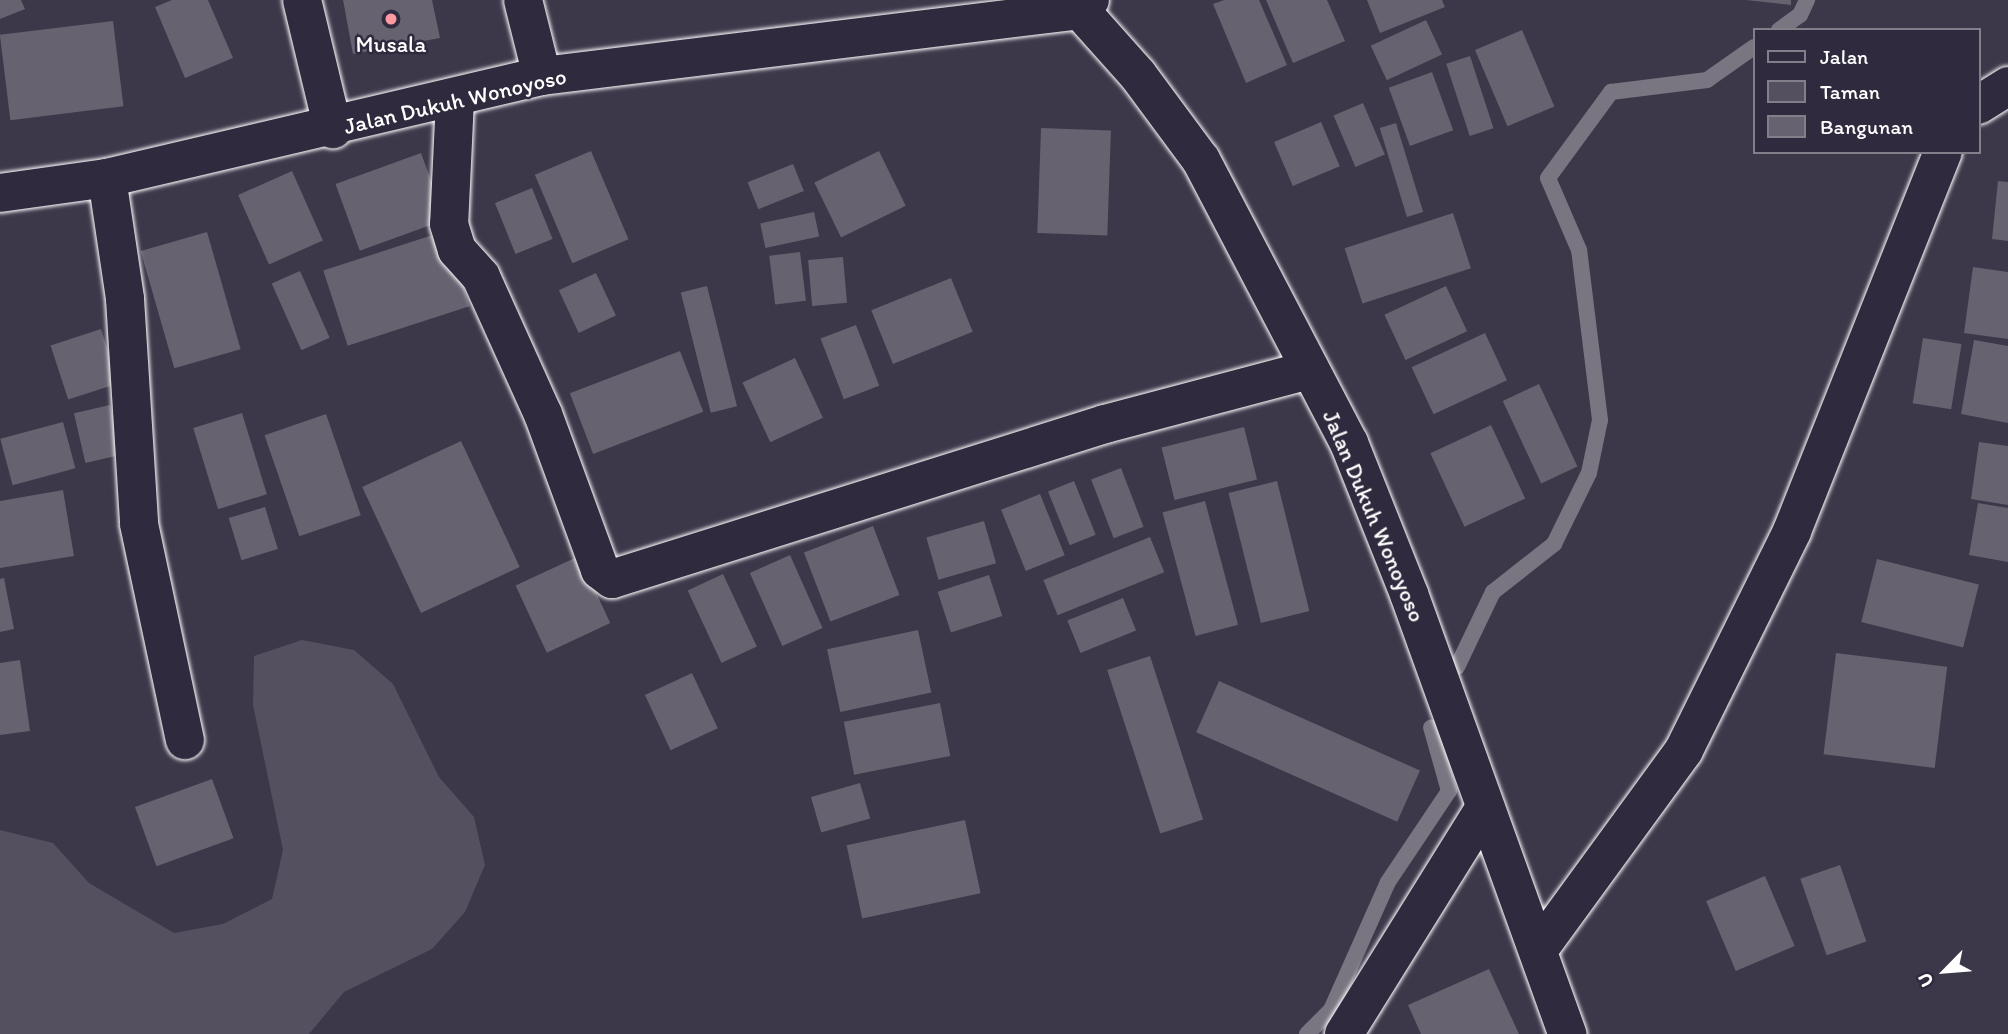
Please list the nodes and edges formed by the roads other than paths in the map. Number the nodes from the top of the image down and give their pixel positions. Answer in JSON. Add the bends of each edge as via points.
{"nodes":[{"id":1,"x":302,"y":0,"type":"edge"},
{"id":2,"x":523,"y":0,"type":"edge"},
{"id":3,"x":1085,"y":5,"type":"edge"},
{"id":4,"x":542,"y":76,"type":"junction"},
{"id":5,"x":2008,"y":86,"type":"edge"},
{"id":6,"x":455,"y":99,"type":"junction"},
{"id":7,"x":1980,"y":104,"type":"edge"},
{"id":8,"x":333,"y":130,"type":"junction"},
{"id":9,"x":1942,"y":154,"type":"edge"},
{"id":10,"x":107,"y":178,"type":"junction"},
{"id":11,"x":0,"y":193,"type":"edge"},
{"id":12,"x":1310,"y":370,"type":"junction"},
{"id":13,"x":185,"y":740,"type":"dead end"},
{"id":14,"x":1485,"y":809,"type":"junction"},
{"id":15,"x":1539,"y":949,"type":"junction"},
{"id":16,"x":1344,"y":1034,"type":"edge"},
{"id":17,"x":1567,"y":1034,"type":"edge"}],
"edges":[{"from":1,"to":8,"type":"street"},
{"from":2,"to":4,"type":"street"},
{"from":3,"to":4,"type":"street","name":"Jalan Dukuh Wonoyoso"},
{"from":3,"to":12,"type":"street","name":"Jalan Dukuh Wonoyoso","via":[[1201,160]]},
{"from":4,"to":6,"type":"street","name":"Jalan Dukuh Wonoyoso"},
{"from":5,"to":7,"type":"street"},
{"from":6,"to":8,"type":"street","name":"Jalan Dukuh Wonoyoso"},
{"from":6,"to":12,"type":"street","via":[[449,224],[457,250],[481,277],[543,414],[600,570],[612,579],[1105,424]]},
{"from":8,"to":10,"type":"street","name":"Jalan Dukuh Wonoyoso"},
{"from":9,"to":15,"type":"street","via":[[1792,531],[1684,750]]},
{"from":10,"to":11,"type":"street","name":"Jalan Dukuh Wonoyoso"},
{"from":10,"to":13,"type":"street","via":[[125,299],[139,524]]},
{"from":12,"to":14,"type":"street","name":"Jalan Dukuh Wonoyoso","via":[[1349,443],[1409,594]]},
{"from":14,"to":15,"type":"street","name":"Jalan Dukuh Wonoyoso"},
{"from":14,"to":16,"type":"street"},
{"from":15,"to":17,"type":"street","name":"Jalan Dukuh Wonoyoso"}]}
